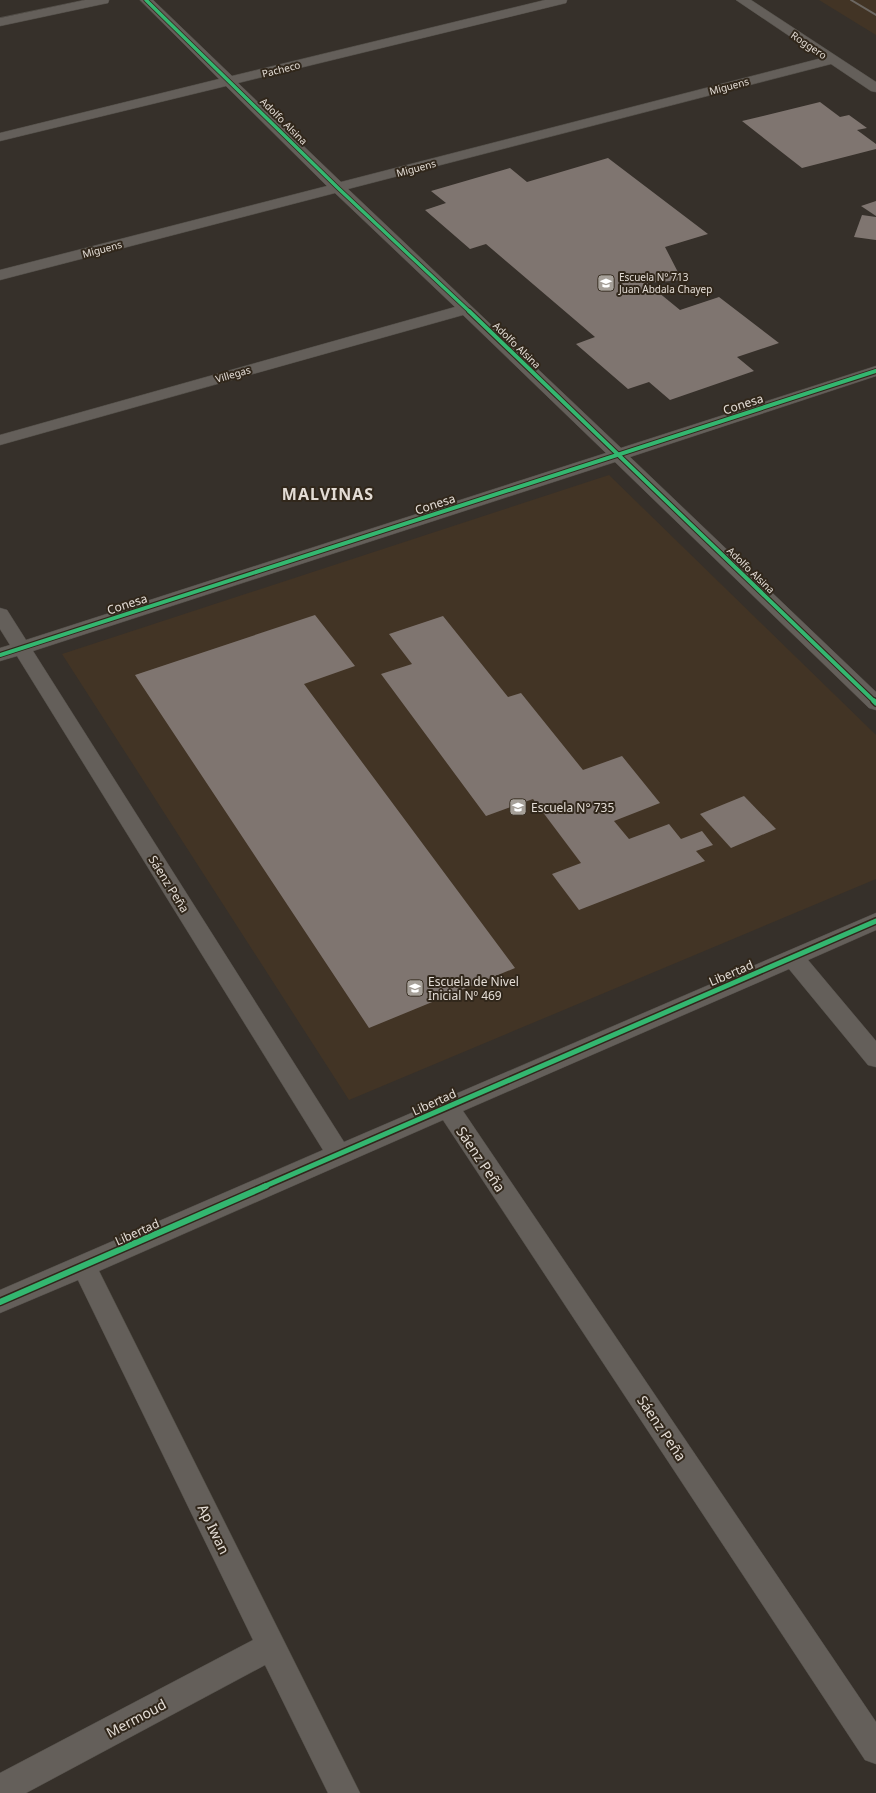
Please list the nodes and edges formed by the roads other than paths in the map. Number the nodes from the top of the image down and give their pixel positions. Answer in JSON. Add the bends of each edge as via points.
{"nodes":[{"id":1,"x":103,"y":0,"type":"edge"},
{"id":2,"x":146,"y":0,"type":"edge"},
{"id":3,"x":561,"y":0,"type":"edge"},
{"id":4,"x":742,"y":0,"type":"edge"},
{"id":5,"x":0,"y":22,"type":"edge"},
{"id":6,"x":831,"y":60,"type":"junction"},
{"id":7,"x":230,"y":81,"type":"junction"},
{"id":8,"x":876,"y":88,"type":"edge"},
{"id":9,"x":0,"y":137,"type":"edge"},
{"id":10,"x":338,"y":188,"type":"junction"},
{"id":11,"x":0,"y":275,"type":"edge"},
{"id":12,"x":466,"y":309,"type":"junction"},
{"id":13,"x":876,"y":371,"type":"edge"},
{"id":14,"x":0,"y":440,"type":"edge"},
{"id":15,"x":618,"y":455,"type":"junction"},
{"id":16,"x":0,"y":614,"type":"edge"},
{"id":17,"x":22,"y":648,"type":"junction"},
{"id":18,"x":0,"y":655,"type":"edge"},
{"id":19,"x":876,"y":703,"type":"edge"},
{"id":20,"x":876,"y":921,"type":"edge"},
{"id":21,"x":792,"y":957,"type":"junction"},
{"id":22,"x":876,"y":1058,"type":"edge"},
{"id":23,"x":447,"y":1107,"type":"junction"},
{"id":24,"x":339,"y":1155,"type":"junction"},
{"id":25,"x":84,"y":1266,"type":"junction"},
{"id":26,"x":0,"y":1302,"type":"edge"},
{"id":27,"x":271,"y":1646,"type":"junction"},
{"id":28,"x":876,"y":1749,"type":"edge"},
{"id":29,"x":0,"y":1790,"type":"edge"},
{"id":30,"x":344,"y":1793,"type":"edge"}],
"edges":[{"from":1,"to":5,"type":"street"},
{"from":2,"to":7,"type":"street","name":"Adolfo Alsina"},
{"from":3,"to":7,"type":"street","name":"Pacheco"},
{"from":4,"to":6,"type":"street","name":"Roggero"},
{"from":6,"to":8,"type":"street","name":"Roggero"},
{"from":6,"to":10,"type":"street","name":"Miguens"},
{"from":7,"to":9,"type":"street","name":"Pacheco"},
{"from":7,"to":10,"type":"street","name":"Adolfo Alsina"},
{"from":10,"to":11,"type":"street","name":"Miguens"},
{"from":10,"to":12,"type":"street","name":"Adolfo Alsina"},
{"from":12,"to":14,"type":"street","name":"Villegas"},
{"from":12,"to":15,"type":"street","name":"Adolfo Alsina"},
{"from":13,"to":15,"type":"street","name":"Conesa"},
{"from":15,"to":17,"type":"street","name":"Conesa"},
{"from":15,"to":19,"type":"street","name":"Adolfo Alsina"},
{"from":16,"to":17,"type":"street","name":"Sáenz Peña"},
{"from":17,"to":18,"type":"street","name":"Conesa"},
{"from":17,"to":24,"type":"street","name":"Sáenz Peña"},
{"from":20,"to":21,"type":"street","name":"Libertad"},
{"from":21,"to":22,"type":"street"},
{"from":21,"to":23,"type":"street","name":"Libertad"},
{"from":23,"to":24,"type":"street","name":"Libertad"},
{"from":23,"to":28,"type":"street","name":"Sáenz Peña"},
{"from":24,"to":25,"type":"street","name":"Libertad"},
{"from":25,"to":26,"type":"street","name":"Libertad"},
{"from":25,"to":27,"type":"street","name":"Ap Iwan"},
{"from":27,"to":29,"type":"street","name":"Mermoud"},
{"from":27,"to":30,"type":"street","name":"Ap Iwan"}]}
